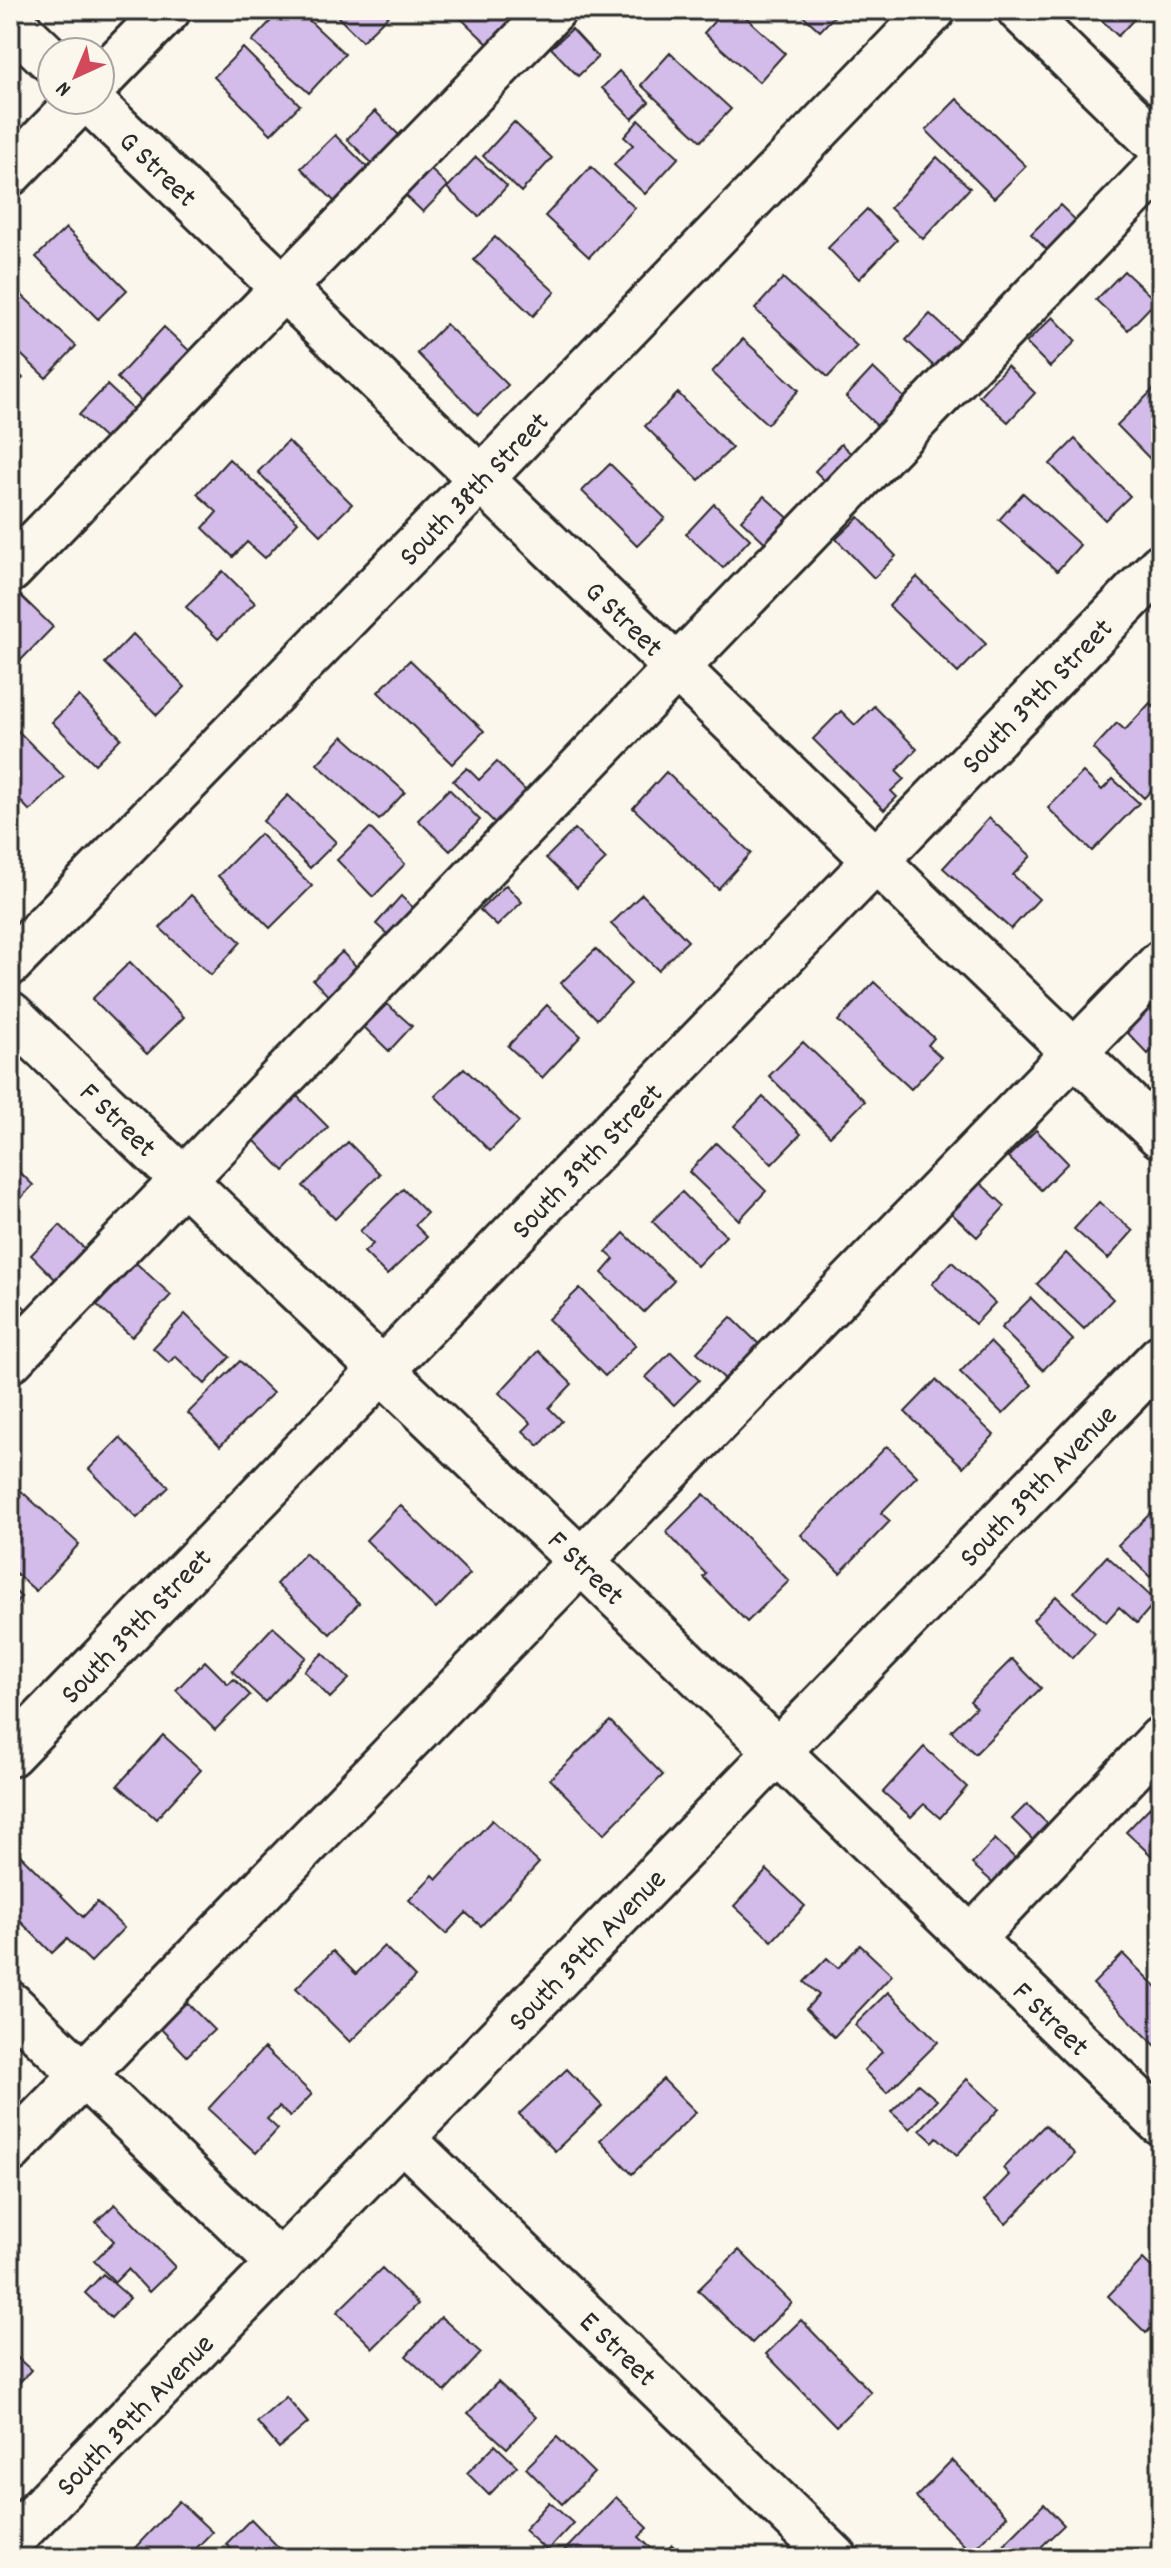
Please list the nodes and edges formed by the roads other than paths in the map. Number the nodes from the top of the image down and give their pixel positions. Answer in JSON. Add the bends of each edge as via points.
{"nodes":[{"id":1,"x":168,"y":10,"type":"edge"},
{"id":2,"x":553,"y":10,"type":"edge"},
{"id":3,"x":933,"y":10,"type":"edge"},
{"id":4,"x":1020,"y":10,"type":"edge"},
{"id":5,"x":10,"y":21,"type":"edge"},
{"id":6,"x":36,"y":46,"type":"edge"},
{"id":7,"x":116,"y":64,"type":"edge"},
{"id":8,"x":65,"y":116,"type":"edge"},
{"id":9,"x":106,"y":116,"type":"edge"},
{"id":10,"x":1161,"y":147,"type":"edge"},
{"id":11,"x":1161,"y":165,"type":"edge"},
{"id":12,"x":10,"y":173,"type":"edge"},
{"id":13,"x":285,"y":289,"type":"junction"},
{"id":14,"x":481,"y":479,"type":"junction"},
{"id":15,"x":1161,"y":566,"type":"edge"},
{"id":16,"x":10,"y":570,"type":"edge"},
{"id":17,"x":676,"y":668,"type":"junction"},
{"id":18,"x":876,"y":861,"type":"junction"},
{"id":19,"x":10,"y":963,"type":"edge"},
{"id":20,"x":1161,"y":963,"type":"edge"},
{"id":21,"x":10,"y":1014,"type":"edge"},
{"id":22,"x":1074,"y":1052,"type":"junction"},
{"id":23,"x":1161,"y":1136,"type":"edge"},
{"id":24,"x":183,"y":1181,"type":"junction"},
{"id":25,"x":1161,"y":1357,"type":"edge"},
{"id":26,"x":10,"y":1360,"type":"edge"},
{"id":27,"x":381,"y":1372,"type":"junction"},
{"id":28,"x":580,"y":1560,"type":"junction"},
{"id":29,"x":1161,"y":1739,"type":"edge"},
{"id":30,"x":778,"y":1753,"type":"junction"},
{"id":31,"x":10,"y":1754,"type":"edge"},
{"id":32,"x":971,"y":1939,"type":"junction"},
{"id":33,"x":10,"y":2004,"type":"edge"},
{"id":34,"x":84,"y":2075,"type":"junction"},
{"id":35,"x":1158,"y":2113,"type":"edge"},
{"id":36,"x":402,"y":2138,"type":"junction"},
{"id":37,"x":10,"y":2150,"type":"edge"},
{"id":38,"x":280,"y":2264,"type":"junction"},
{"id":39,"x":10,"y":2541,"type":"edge"},
{"id":40,"x":835,"y":2558,"type":"edge"}],
"edges":[{"from":1,"to":7,"type":"street"},
{"from":2,"to":13,"type":"street"},
{"from":3,"to":14,"type":"street","name":"South 38th Street"},
{"from":4,"to":10,"type":"street"},
{"from":5,"to":6,"type":"street"},
{"from":8,"to":12,"type":"street"},
{"from":9,"to":13,"type":"street","name":"G Street"},
{"from":11,"to":17,"type":"street"},
{"from":13,"to":14,"type":"street","name":"G Street"},
{"from":13,"to":16,"type":"street"},
{"from":14,"to":17,"type":"street","name":"G Street"},
{"from":14,"to":19,"type":"street","name":"South 38th Street"},
{"from":15,"to":18,"type":"street","name":"South 39th Street"},
{"from":17,"to":18,"type":"street","name":"G Street"},
{"from":17,"to":24,"type":"street"},
{"from":18,"to":22,"type":"street","name":"G Street"},
{"from":18,"to":27,"type":"street","name":"South 39th Street"},
{"from":20,"to":22,"type":"street"},
{"from":21,"to":24,"type":"street","name":"F Street"},
{"from":22,"to":23,"type":"street","name":"G Street"},
{"from":22,"to":28,"type":"street"},
{"from":24,"to":26,"type":"street"},
{"from":24,"to":27,"type":"street","name":"F Street"},
{"from":25,"to":30,"type":"street","name":"South 39th Avenue"},
{"from":27,"to":28,"type":"street","name":"F Street"},
{"from":27,"to":31,"type":"street","name":"South 39th Street"},
{"from":28,"to":30,"type":"street","name":"F Street"},
{"from":28,"to":34,"type":"street"},
{"from":29,"to":32,"type":"street"},
{"from":30,"to":32,"type":"street","name":"F Street"},
{"from":30,"to":36,"type":"street","name":"South 39th Avenue"},
{"from":32,"to":35,"type":"street","name":"F Street"},
{"from":33,"to":34,"type":"street"},
{"from":34,"to":37,"type":"street"},
{"from":34,"to":38,"type":"street"},
{"from":36,"to":38,"type":"street","name":"South 39th Avenue"},
{"from":36,"to":40,"type":"street","name":"E Street"},
{"from":38,"to":39,"type":"street","name":"South 39th Avenue"}]}
